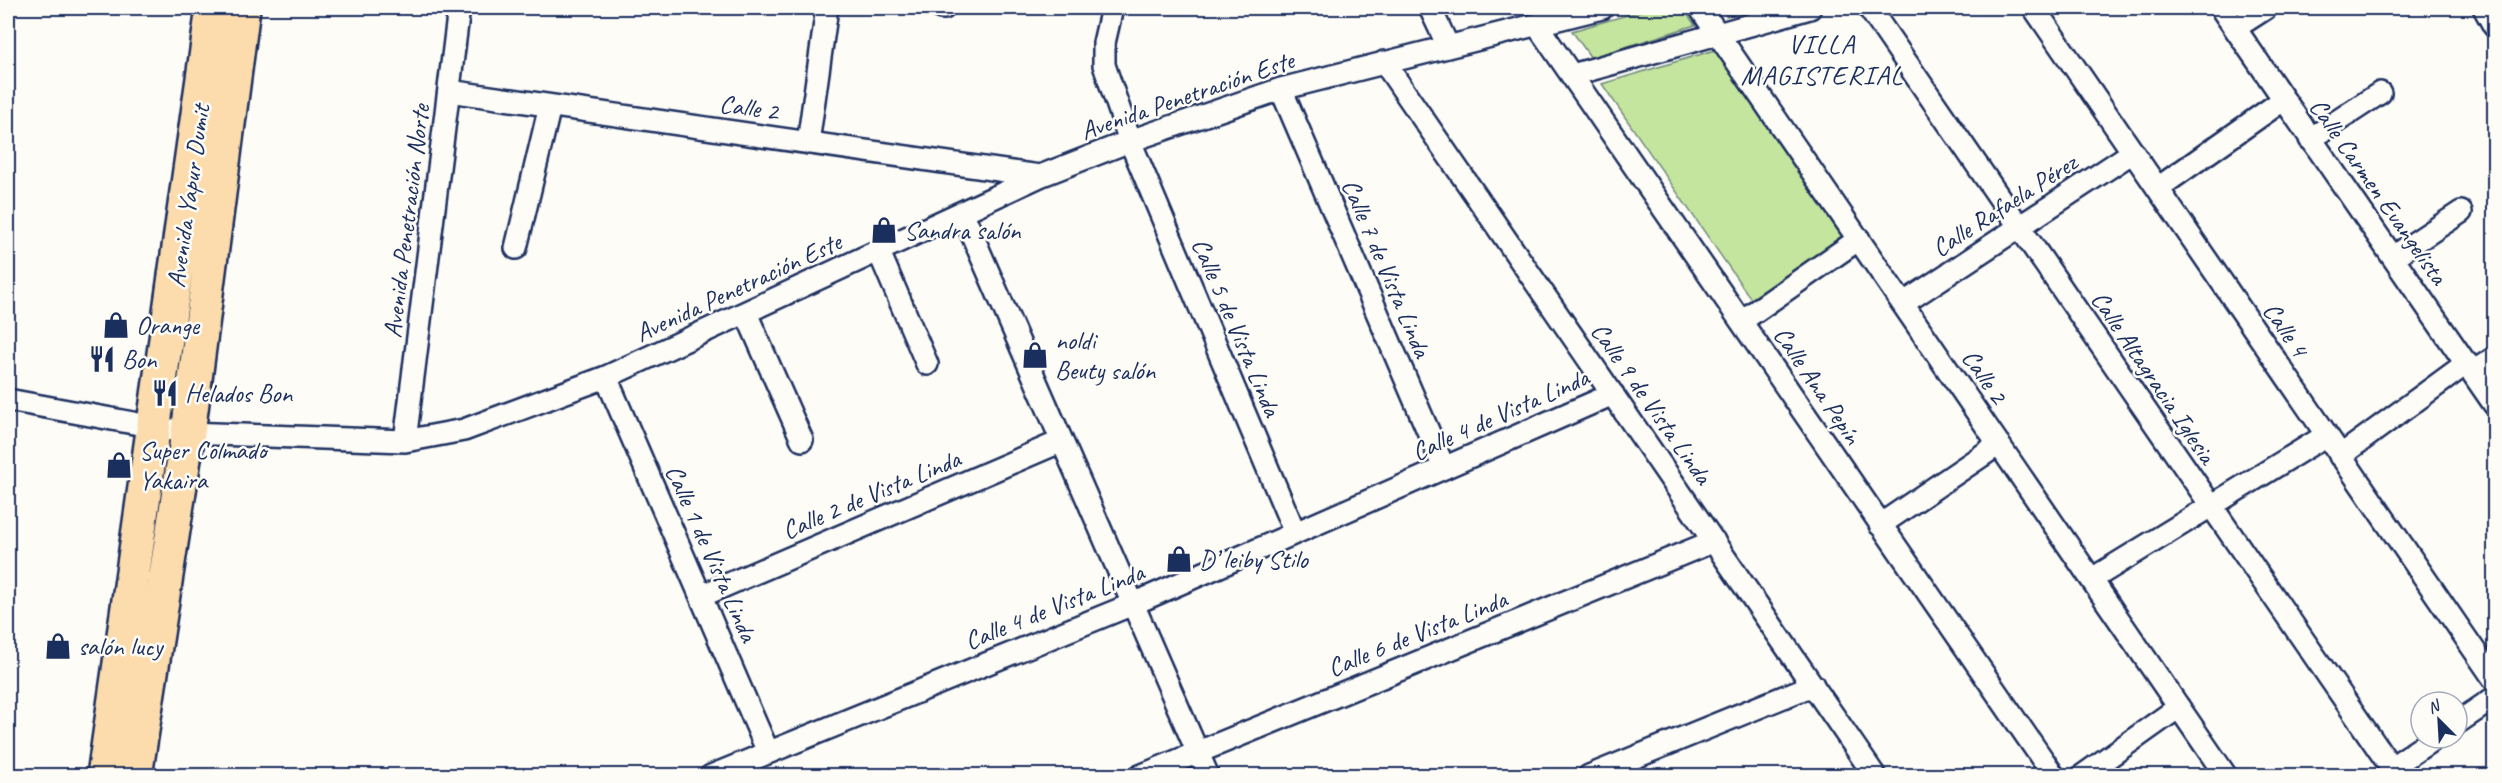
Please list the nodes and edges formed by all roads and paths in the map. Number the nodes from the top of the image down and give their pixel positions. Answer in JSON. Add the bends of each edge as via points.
{"nodes":[{"id":1,"x":213,"y":8,"type":"edge"},
{"id":2,"x":243,"y":8,"type":"edge"},
{"id":3,"x":459,"y":8,"type":"edge"},
{"id":4,"x":827,"y":8,"type":"edge"},
{"id":5,"x":1112,"y":8,"type":"edge"},
{"id":6,"x":1430,"y":8,"type":"edge"},
{"id":7,"x":1602,"y":8,"type":"edge"},
{"id":8,"x":1700,"y":8,"type":"edge"},
{"id":9,"x":1810,"y":8,"type":"edge"},
{"id":10,"x":1869,"y":8,"type":"edge"},
{"id":11,"x":2034,"y":8,"type":"edge"},
{"id":12,"x":2221,"y":8,"type":"edge"},
{"id":13,"x":2266,"y":8,"type":"edge"},
{"id":14,"x":2484,"y":8,"type":"edge"},
{"id":15,"x":1537,"y":25,"type":"junction"},
{"id":16,"x":2494,"y":26,"type":"edge"},
{"id":17,"x":2235,"y":28,"type":"junction"},
{"id":18,"x":1718,"y":34,"type":"junction"},
{"id":19,"x":1448,"y":46,"type":"junction"},
{"id":20,"x":1384,"y":62,"type":"junction"},
{"id":21,"x":1572,"y":75,"type":"junction"},
{"id":22,"x":1281,"y":89,"type":"junction"},
{"id":23,"x":449,"y":91,"type":"junction"},
{"id":24,"x":2380,"y":93,"type":"dead end"},
{"id":25,"x":2283,"y":100,"type":"junction"},
{"id":26,"x":550,"y":106,"type":"junction"},
{"id":27,"x":2310,"y":139,"type":"junction"},
{"id":28,"x":1130,"y":141,"type":"junction"},
{"id":29,"x":808,"y":143,"type":"junction"},
{"id":30,"x":2133,"y":152,"type":"junction"},
{"id":31,"x":1040,"y":176,"type":"junction"},
{"id":32,"x":2158,"y":188,"type":"junction"},
{"id":33,"x":2461,"y":212,"type":"dead end"},
{"id":34,"x":963,"y":213,"type":"junction"},
{"id":35,"x":2020,"y":227,"type":"junction"},
{"id":36,"x":1858,"y":240,"type":"junction"},
{"id":37,"x":516,"y":248,"type":"dead end"},
{"id":38,"x":879,"y":252,"type":"junction"},
{"id":39,"x":2393,"y":258,"type":"junction"},
{"id":40,"x":1904,"y":303,"type":"junction"},
{"id":41,"x":746,"y":313,"type":"junction"},
{"id":42,"x":1743,"y":320,"type":"junction"},
{"id":43,"x":2494,"y":358,"type":"edge"},
{"id":44,"x":927,"y":364,"type":"dead end"},
{"id":45,"x":2470,"y":368,"type":"junction"},
{"id":46,"x":606,"y":377,"type":"junction"},
{"id":47,"x":1613,"y":394,"type":"junction"},
{"id":48,"x":8,"y":400,"type":"edge"},
{"id":49,"x":2494,"y":404,"type":"edge"},
{"id":50,"x":155,"y":429,"type":"junction"},
{"id":51,"x":188,"y":433,"type":"junction"},
{"id":52,"x":2325,"y":436,"type":"junction"},
{"id":53,"x":802,"y":440,"type":"dead end"},
{"id":54,"x":405,"y":441,"type":"junction"},
{"id":55,"x":1062,"y":441,"type":"junction"},
{"id":56,"x":1999,"y":444,"type":"junction"},
{"id":57,"x":2340,"y":456,"type":"junction"},
{"id":58,"x":1444,"y":468,"type":"junction"},
{"id":59,"x":2210,"y":506,"type":"junction"},
{"id":60,"x":1880,"y":525,"type":"junction"},
{"id":61,"x":1295,"y":533,"type":"junction"},
{"id":62,"x":1714,"y":541,"type":"junction"},
{"id":63,"x":2092,"y":579,"type":"junction"},
{"id":64,"x":701,"y":596,"type":"junction"},
{"id":65,"x":1133,"y":604,"type":"junction"},
{"id":66,"x":2494,"y":679,"type":"edge"},
{"id":67,"x":1813,"y":685,"type":"junction"},
{"id":68,"x":2494,"y":698,"type":"edge"},
{"id":69,"x":2179,"y":707,"type":"junction"},
{"id":70,"x":2469,"y":715,"type":"edge"},
{"id":71,"x":2420,"y":750,"type":"edge"},
{"id":72,"x":1198,"y":751,"type":"junction"},
{"id":73,"x":768,"y":752,"type":"junction"},
{"id":74,"x":2394,"y":771,"type":"edge"},
{"id":75,"x":104,"y":776,"type":"edge"},
{"id":76,"x":135,"y":776,"type":"edge"},
{"id":77,"x":711,"y":776,"type":"edge"},
{"id":78,"x":1140,"y":776,"type":"edge"},
{"id":79,"x":1208,"y":776,"type":"edge"},
{"id":80,"x":1589,"y":776,"type":"edge"},
{"id":81,"x":1875,"y":776,"type":"edge"},
{"id":82,"x":2054,"y":776,"type":"edge"},
{"id":83,"x":2082,"y":776,"type":"edge"},
{"id":84,"x":2226,"y":776,"type":"edge"}],
"edges":[{"from":1,"to":50,"type":"main road","name":"Avenida Yapur Dumit"},
{"from":2,"to":51,"type":"main road","name":"Avenida Yapur Dumit"},
{"from":3,"to":23,"type":"street","name":"Avenida Penetración Norte"},
{"from":4,"to":29,"type":"street"},
{"from":5,"to":28,"type":"street","name":"Calle 5 de Vista Linda","via":[[1104,43],[1104,65]]},
{"from":6,"to":19,"type":"street"},
{"from":7,"to":15,"type":"street","name":"Avenida Penetración Este"},
{"from":8,"to":18,"type":"street","name":"Calle 2"},
{"from":9,"to":18,"type":"street"},
{"from":10,"to":35,"type":"street","name":"Calle Altagracia Iglesia"},
{"from":11,"to":30,"type":"street","name":"Calle 4"},
{"from":12,"to":17,"type":"street","name":"Calle Carmen Evangelista"},
{"from":13,"to":17,"type":"street"},
{"from":14,"to":16,"type":"street"},
{"from":15,"to":19,"type":"street","name":"Avenida Penetración Este"},
{"from":15,"to":21,"type":"street","name":"Calle Ana Pepín"},
{"from":17,"to":25,"type":"street","name":"Calle Carmen Evangelista"},
{"from":18,"to":21,"type":"street"},
{"from":18,"to":36,"type":"street","name":"Calle 2"},
{"from":19,"to":20,"type":"street","name":"Avenida Penetración Este"},
{"from":20,"to":22,"type":"street","name":"Avenida Penetración Este"},
{"from":20,"to":47,"type":"street","name":"Calle 9 de Vista Linda"},
{"from":21,"to":42,"type":"street","name":"Calle Ana Pepín"},
{"from":22,"to":28,"type":"street","name":"Avenida Penetración Este"},
{"from":22,"to":58,"type":"street","name":"Calle 7 de Vista Linda"},
{"from":23,"to":26,"type":"street","name":"Calle 2"},
{"from":23,"to":54,"type":"street","name":"Avenida Penetración Norte"},
{"from":24,"to":27,"type":"street"},
{"from":25,"to":27,"type":"street","name":"Calle Carmen Evangelista"},
{"from":25,"to":32,"type":"street"},
{"from":26,"to":29,"type":"street","name":"Calle 2"},
{"from":26,"to":37,"type":"street"},
{"from":27,"to":39,"type":"street","name":"Calle Carmen Evangelista"},
{"from":28,"to":31,"type":"street","name":"Avenida Penetración Este"},
{"from":28,"to":61,"type":"street","name":"Calle 5 de Vista Linda"},
{"from":29,"to":31,"type":"street","name":"Calle 2"},
{"from":30,"to":32,"type":"street","name":"Calle 4"},
{"from":30,"to":35,"type":"street","name":"Calle Rafaela Pérez"},
{"from":31,"to":34,"type":"street","name":"Avenida Penetración Este"},
{"from":32,"to":52,"type":"street","name":"Calle 4"},
{"from":33,"to":39,"type":"street"},
{"from":34,"to":38,"type":"street","name":"Avenida Penetración Este"},
{"from":34,"to":55,"type":"street"},
{"from":35,"to":40,"type":"street","name":"Calle Rafaela Pérez"},
{"from":35,"to":59,"type":"street","name":"Calle Altagracia Iglesia"},
{"from":36,"to":40,"type":"street","name":"Calle 2"},
{"from":36,"to":42,"type":"street"},
{"from":38,"to":41,"type":"street","name":"Avenida Penetración Este"},
{"from":38,"to":44,"type":"street"},
{"from":39,"to":45,"type":"street","name":"Calle Carmen Evangelista"},
{"from":40,"to":56,"type":"street","name":"Calle 2"},
{"from":41,"to":46,"type":"street","name":"Avenida Penetración Este"},
{"from":41,"to":53,"type":"street"},
{"from":42,"to":60,"type":"street","name":"Calle Ana Pepín"},
{"from":43,"to":45,"type":"street"},
{"from":45,"to":49,"type":"street","name":"Calle Carmen Evangelista"},
{"from":45,"to":57,"type":"street"},
{"from":46,"to":54,"type":"street","name":"Avenida Penetración Este","via":[[464,430]]},
{"from":46,"to":64,"type":"street","name":"Calle 1 de Vista Linda"},
{"from":47,"to":58,"type":"street","name":"Calle 4 de Vista Linda"},
{"from":47,"to":62,"type":"street","name":"Calle 9 de Vista Linda"},
{"from":48,"to":50,"type":"street","name":"Avenida Penetración Este"},
{"from":50,"to":51,"type":"street","name":"Avenida Penetración Este"},
{"from":50,"to":75,"type":"main road","name":"Avenida Yapur Dumit"},
{"from":51,"to":54,"type":"street","name":"Avenida Penetración Este"},
{"from":51,"to":76,"type":"main road","name":"Avenida Yapur Dumit"},
{"from":52,"to":57,"type":"street","name":"Calle 4"},
{"from":52,"to":59,"type":"street"},
{"from":55,"to":64,"type":"street","name":"Calle 2 de Vista Linda"},
{"from":55,"to":65,"type":"street"},
{"from":56,"to":60,"type":"street"},
{"from":56,"to":63,"type":"street","name":"Calle 2"},
{"from":57,"to":66,"type":"street","name":"Calle 4"},
{"from":58,"to":61,"type":"street","name":"Calle 4 de Vista Linda"},
{"from":59,"to":63,"type":"street"},
{"from":59,"to":74,"type":"street","name":"Calle Altagracia Iglesia"},
{"from":60,"to":82,"type":"street","name":"Calle Ana Pepín"},
{"from":61,"to":65,"type":"street","name":"Calle 4 de Vista Linda"},
{"from":62,"to":67,"type":"street","name":"Calle 9 de Vista Linda"},
{"from":62,"to":72,"type":"street","name":"Calle 6 de Vista Linda"},
{"from":63,"to":69,"type":"street","name":"Calle 2"},
{"from":64,"to":73,"type":"street","name":"Calle 1 de Vista Linda"},
{"from":65,"to":72,"type":"street"},
{"from":65,"to":73,"type":"street","name":"Calle 4 de Vista Linda"},
{"from":67,"to":80,"type":"street"},
{"from":67,"to":81,"type":"street","name":"Calle 9 de Vista Linda"},
{"from":68,"to":70,"type":"street"},
{"from":69,"to":83,"type":"street"},
{"from":69,"to":84,"type":"street","name":"Calle 2"},
{"from":71,"to":74,"type":"street"},
{"from":72,"to":78,"type":"street","name":"Calle 6 de Vista Linda"},
{"from":72,"to":79,"type":"street"},
{"from":73,"to":77,"type":"street","name":"Calle 4 de Vista Linda"}]}
